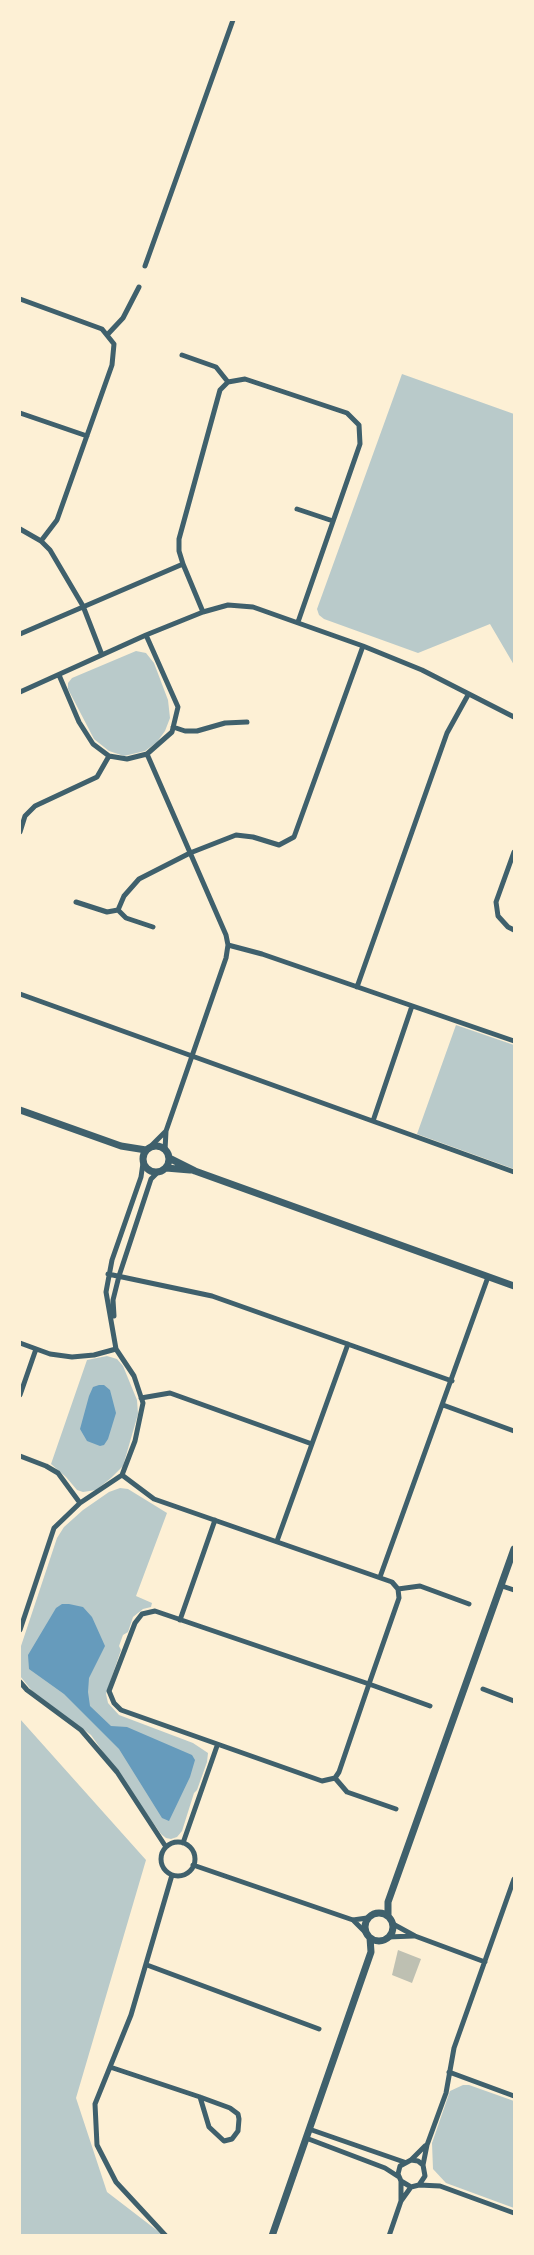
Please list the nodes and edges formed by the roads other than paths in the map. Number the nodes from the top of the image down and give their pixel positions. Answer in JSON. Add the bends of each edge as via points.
{"nodes":[{"id":1,"x":233,"y":20,"type":"edge"},
{"id":2,"x":145,"y":266,"type":"dead end"},
{"id":3,"x":139,"y":287,"type":"dead end"},
{"id":4,"x":20,"y":299,"type":"edge"},
{"id":5,"x":108,"y":334,"type":"junction"},
{"id":6,"x":182,"y":355,"type":"dead end"},
{"id":7,"x":228,"y":382,"type":"junction"},
{"id":8,"x":20,"y":413,"type":"edge"},
{"id":9,"x":87,"y":436,"type":"junction"},
{"id":10,"x":297,"y":509,"type":"dead end"},
{"id":11,"x":333,"y":521,"type":"junction"},
{"id":12,"x":20,"y":529,"type":"edge"},
{"id":13,"x":41,"y":541,"type":"junction"},
{"id":14,"x":183,"y":564,"type":"junction"},
{"id":15,"x":83,"y":606,"type":"junction"},
{"id":16,"x":202,"y":612,"type":"junction"},
{"id":17,"x":298,"y":622,"type":"junction"},
{"id":18,"x":20,"y":634,"type":"edge"},
{"id":19,"x":147,"y":635,"type":"junction"},
{"id":20,"x":363,"y":645,"type":"junction"},
{"id":21,"x":102,"y":655,"type":"junction"},
{"id":22,"x":59,"y":675,"type":"junction"},
{"id":23,"x":20,"y":692,"type":"edge"},
{"id":24,"x":468,"y":694,"type":"junction"},
{"id":25,"x":514,"y":717,"type":"edge"},
{"id":26,"x":247,"y":722,"type":"dead end"},
{"id":27,"x":173,"y":727,"type":"junction"},
{"id":28,"x":147,"y":754,"type":"junction"},
{"id":29,"x":109,"y":756,"type":"junction"},
{"id":30,"x":20,"y":832,"type":"edge"},
{"id":31,"x":514,"y":852,"type":"edge"},
{"id":32,"x":190,"y":853,"type":"junction"},
{"id":33,"x":76,"y":902,"type":"dead end"},
{"id":34,"x":118,"y":910,"type":"junction"},
{"id":35,"x":153,"y":927,"type":"dead end"},
{"id":36,"x":514,"y":930,"type":"edge"},
{"id":37,"x":228,"y":945,"type":"junction"},
{"id":38,"x":357,"y":987,"type":"junction"},
{"id":39,"x":20,"y":994,"type":"edge"},
{"id":40,"x":412,"y":1006,"type":"junction"},
{"id":41,"x":514,"y":1041,"type":"edge"},
{"id":42,"x":191,"y":1056,"type":"junction"},
{"id":43,"x":20,"y":1110,"type":"edge"},
{"id":44,"x":373,"y":1121,"type":"junction"},
{"id":45,"x":166,"y":1131,"type":"junction"},
{"id":46,"x":121,"y":1146,"type":"junction"},
{"id":47,"x":148,"y":1148,"type":"junction"},
{"id":48,"x":165,"y":1150,"type":"junction"},
{"id":49,"x":169,"y":1158,"type":"junction"},
{"id":50,"x":143,"y":1161,"type":"junction"},
{"id":51,"x":166,"y":1168,"type":"junction"},
{"id":52,"x":195,"y":1171,"type":"junction"},
{"id":53,"x":158,"y":1172,"type":"junction"},
{"id":54,"x":514,"y":1172,"type":"edge"},
{"id":55,"x":108,"y":1274,"type":"junction"},
{"id":56,"x":119,"y":1276,"type":"junction"},
{"id":57,"x":488,"y":1277,"type":"junction"},
{"id":58,"x":514,"y":1286,"type":"edge"},
{"id":59,"x":115,"y":1341,"type":"junction"},
{"id":60,"x":20,"y":1343,"type":"edge"},
{"id":61,"x":348,"y":1344,"type":"junction"},
{"id":62,"x":36,"y":1349,"type":"junction"},
{"id":63,"x":116,"y":1349,"type":"junction"},
{"id":64,"x":452,"y":1381,"type":"junction"},
{"id":65,"x":20,"y":1395,"type":"edge"},
{"id":66,"x":141,"y":1398,"type":"junction"},
{"id":67,"x":443,"y":1405,"type":"junction"},
{"id":68,"x":514,"y":1431,"type":"edge"},
{"id":69,"x":312,"y":1444,"type":"junction"},
{"id":70,"x":20,"y":1456,"type":"edge"},
{"id":71,"x":123,"y":1475,"type":"junction"},
{"id":72,"x":81,"y":1503,"type":"junction"},
{"id":73,"x":215,"y":1520,"type":"junction"},
{"id":74,"x":277,"y":1541,"type":"junction"},
{"id":75,"x":514,"y":1549,"type":"edge"},
{"id":76,"x":380,"y":1577,"type":"junction"},
{"id":77,"x":502,"y":1586,"type":"junction"},
{"id":78,"x":398,"y":1589,"type":"junction"},
{"id":79,"x":514,"y":1590,"type":"edge"},
{"id":80,"x":469,"y":1604,"type":"dead end"},
{"id":81,"x":180,"y":1620,"type":"junction"},
{"id":82,"x":20,"y":1630,"type":"edge"},
{"id":83,"x":20,"y":1682,"type":"edge"},
{"id":84,"x":369,"y":1684,"type":"junction"},
{"id":85,"x":483,"y":1689,"type":"dead end"},
{"id":86,"x":514,"y":1701,"type":"edge"},
{"id":87,"x":430,"y":1706,"type":"dead end"},
{"id":88,"x":218,"y":1746,"type":"junction"},
{"id":89,"x":334,"y":1778,"type":"junction"},
{"id":90,"x":396,"y":1809,"type":"dead end"},
{"id":91,"x":183,"y":1843,"type":"junction"},
{"id":92,"x":166,"y":1847,"type":"junction"},
{"id":93,"x":193,"y":1865,"type":"junction"},
{"id":94,"x":172,"y":1875,"type":"junction"},
{"id":95,"x":514,"y":1879,"type":"edge"},
{"id":96,"x":388,"y":1902,"type":"junction"},
{"id":97,"x":374,"y":1913,"type":"junction"},
{"id":98,"x":388,"y":1916,"type":"junction"},
{"id":99,"x":367,"y":1918,"type":"junction"},
{"id":100,"x":353,"y":1920,"type":"junction"},
{"id":101,"x":393,"y":1924,"type":"junction"},
{"id":102,"x":365,"y":1932,"type":"junction"},
{"id":103,"x":415,"y":1936,"type":"junction"},
{"id":104,"x":388,"y":1937,"type":"junction"},
{"id":105,"x":370,"y":1938,"type":"junction"},
{"id":106,"x":379,"y":1941,"type":"junction"},
{"id":107,"x":371,"y":1952,"type":"junction"},
{"id":108,"x":485,"y":1962,"type":"junction"},
{"id":109,"x":147,"y":1965,"type":"junction"},
{"id":110,"x":319,"y":2029,"type":"dead end"},
{"id":111,"x":110,"y":2067,"type":"junction"},
{"id":112,"x":449,"y":2072,"type":"junction"},
{"id":113,"x":514,"y":2096,"type":"edge"},
{"id":114,"x":200,"y":2097,"type":"junction"},
{"id":115,"x":309,"y":2130,"type":"junction"},
{"id":116,"x":306,"y":2138,"type":"junction"},
{"id":117,"x":427,"y":2145,"type":"junction"},
{"id":118,"x":411,"y":2160,"type":"junction"},
{"id":119,"x":404,"y":2162,"type":"junction"},
{"id":120,"x":423,"y":2165,"type":"junction"},
{"id":121,"x":426,"y":2174,"type":"junction"},
{"id":122,"x":400,"y":2179,"type":"junction"},
{"id":123,"x":419,"y":2185,"type":"junction"},
{"id":124,"x":440,"y":2186,"type":"junction"},
{"id":125,"x":411,"y":2187,"type":"junction"},
{"id":126,"x":401,"y":2201,"type":"junction"},
{"id":127,"x":514,"y":2212,"type":"edge"},
{"id":128,"x":166,"y":2235,"type":"edge"},
{"id":129,"x":272,"y":2235,"type":"edge"},
{"id":130,"x":389,"y":2235,"type":"edge"}],
"edges":[{"from":1,"to":2,"type":"street"},
{"from":3,"to":5,"type":"street","via":[[123,318]]},
{"from":4,"to":5,"type":"street"},
{"from":5,"to":9,"type":"street","via":[[114,344],[112,365]]},
{"from":6,"to":7,"type":"street","via":[[216,367]]},
{"from":7,"to":11,"type":"street","via":[[245,379],[347,413],[360,425],[360,444]]},
{"from":7,"to":14,"type":"street","via":[[220,390],[179,539]]},
{"from":8,"to":9,"type":"street"},
{"from":9,"to":13,"type":"street","via":[[57,520]]},
{"from":10,"to":11,"type":"street"},
{"from":11,"to":17,"type":"street"},
{"from":12,"to":13,"type":"street"},
{"from":13,"to":15,"type":"street"},
{"from":14,"to":15,"type":"street"},
{"from":14,"to":16,"type":"street"},
{"from":15,"to":18,"type":"street"},
{"from":15,"to":21,"type":"street"},
{"from":16,"to":17,"type":"street","via":[[228,605],[253,607]]},
{"from":16,"to":19,"type":"street"},
{"from":17,"to":20,"type":"street"},
{"from":19,"to":21,"type":"street"},
{"from":19,"to":27,"type":"street","via":[[178,706]]},
{"from":20,"to":24,"type":"street"},
{"from":20,"to":32,"type":"street","via":[[294,837],[279,845],[236,836]]},
{"from":21,"to":22,"type":"street"},
{"from":22,"to":23,"type":"street"},
{"from":22,"to":29,"type":"street","via":[[93,744]]},
{"from":24,"to":25,"type":"street"},
{"from":24,"to":38,"type":"street","via":[[447,733]]},
{"from":26,"to":27,"type":"street","via":[[185,731]]},
{"from":27,"to":28,"type":"street"},
{"from":28,"to":29,"type":"street","via":[[127,759]]},
{"from":28,"to":32,"type":"street"},
{"from":29,"to":30,"type":"street","via":[[97,777],[36,806],[25,816]]},
{"from":31,"to":36,"type":"street","via":[[496,902],[498,916]]},
{"from":32,"to":34,"type":"street","via":[[139,879]]},
{"from":32,"to":37,"type":"street"},
{"from":33,"to":34,"type":"street","via":[[107,912]]},
{"from":34,"to":35,"type":"street","via":[[126,918]]},
{"from":37,"to":38,"type":"street"},
{"from":37,"to":42,"type":"street"},
{"from":38,"to":40,"type":"street"},
{"from":39,"to":42,"type":"street"},
{"from":40,"to":41,"type":"street"},
{"from":40,"to":44,"type":"street"},
{"from":42,"to":44,"type":"street"},
{"from":42,"to":45,"type":"street"},
{"from":43,"to":46,"type":"street"},
{"from":44,"to":54,"type":"street"},
{"from":45,"to":47,"type":"street"},
{"from":45,"to":48,"type":"street"},
{"from":46,"to":47,"type":"street"},
{"from":46,"to":50,"type":"street"},
{"from":47,"to":48,"type":"street","via":[[157,1146]]},
{"from":47,"to":50,"type":"street"},
{"from":48,"to":49,"type":"street"},
{"from":49,"to":51,"type":"street"},
{"from":49,"to":52,"type":"street"},
{"from":50,"to":53,"type":"street","via":[[148,1170]]},
{"from":50,"to":55,"type":"street"},
{"from":51,"to":52,"type":"street"},
{"from":51,"to":53,"type":"street"},
{"from":52,"to":57,"type":"street"},
{"from":53,"to":56,"type":"street","via":[[151,1179]]},
{"from":55,"to":56,"type":"street"},
{"from":55,"to":59,"type":"street","via":[[106,1292]]},
{"from":56,"to":59,"type":"street","via":[[113,1300]]},
{"from":56,"to":61,"type":"street","via":[[213,1296]]},
{"from":57,"to":58,"type":"street"},
{"from":57,"to":64,"type":"street"},
{"from":59,"to":63,"type":"street"},
{"from":60,"to":62,"type":"street"},
{"from":61,"to":64,"type":"street"},
{"from":61,"to":69,"type":"street"},
{"from":62,"to":63,"type":"street","via":[[72,1357]]},
{"from":62,"to":65,"type":"street"},
{"from":63,"to":66,"type":"street","via":[[134,1376]]},
{"from":64,"to":67,"type":"street"},
{"from":66,"to":69,"type":"street","via":[[170,1393]]},
{"from":66,"to":71,"type":"street","via":[[135,1441]]},
{"from":67,"to":68,"type":"street"},
{"from":67,"to":76,"type":"street"},
{"from":69,"to":74,"type":"street"},
{"from":70,"to":72,"type":"street","via":[[58,1473]]},
{"from":71,"to":72,"type":"street"},
{"from":71,"to":73,"type":"street","via":[[154,1499]]},
{"from":72,"to":82,"type":"street","via":[[54,1528]]},
{"from":73,"to":74,"type":"street"},
{"from":73,"to":81,"type":"street"},
{"from":74,"to":76,"type":"street"},
{"from":75,"to":77,"type":"street"},
{"from":76,"to":78,"type":"street"},
{"from":77,"to":79,"type":"street"},
{"from":77,"to":96,"type":"street"},
{"from":78,"to":80,"type":"street","via":[[420,1586]]},
{"from":78,"to":84,"type":"street","via":[[399,1598]]},
{"from":81,"to":84,"type":"street"},
{"from":81,"to":88,"type":"street","via":[[155,1611],[142,1614],[109,1691],[121,1710]]},
{"from":83,"to":92,"type":"street","via":[[81,1730],[117,1772]]},
{"from":84,"to":87,"type":"street"},
{"from":84,"to":89,"type":"street"},
{"from":85,"to":86,"type":"street"},
{"from":88,"to":89,"type":"street","via":[[322,1781]]},
{"from":88,"to":91,"type":"street"},
{"from":89,"to":90,"type":"street","via":[[347,1792]]},
{"from":91,"to":92,"type":"street"},
{"from":91,"to":93,"type":"street","via":[[193,1853]]},
{"from":92,"to":94,"type":"street","via":[[161,1863]]},
{"from":93,"to":94,"type":"street","via":[[183,1875]]},
{"from":93,"to":100,"type":"street"},
{"from":94,"to":109,"type":"street"},
{"from":95,"to":108,"type":"street"},
{"from":96,"to":97,"type":"street"},
{"from":96,"to":98,"type":"street"},
{"from":97,"to":98,"type":"street"},
{"from":97,"to":99,"type":"street"},
{"from":98,"to":101,"type":"street"},
{"from":99,"to":100,"type":"street"},
{"from":99,"to":102,"type":"street"},
{"from":100,"to":102,"type":"street"},
{"from":101,"to":103,"type":"street"},
{"from":101,"to":104,"type":"street"},
{"from":102,"to":105,"type":"street"},
{"from":103,"to":104,"type":"street"},
{"from":103,"to":108,"type":"street"},
{"from":104,"to":106,"type":"street"},
{"from":105,"to":106,"type":"street"},
{"from":105,"to":107,"type":"street"},
{"from":106,"to":107,"type":"street"},
{"from":107,"to":115,"type":"street"},
{"from":108,"to":112,"type":"street"},
{"from":109,"to":110,"type":"street"},
{"from":109,"to":111,"type":"street"},
{"from":111,"to":114,"type":"street"},
{"from":111,"to":128,"type":"street","via":[[95,2104],[97,2145],[116,2182]]},
{"from":112,"to":113,"type":"street"},
{"from":112,"to":117,"type":"street","via":[[446,2093]]},
{"from":114,"to":114,"type":"street","via":[[238,2114],[238,2131],[232,2139],[224,2141],[209,2127]]},
{"from":115,"to":116,"type":"street"},
{"from":115,"to":119,"type":"street"},
{"from":116,"to":122,"type":"street","via":[[384,2168]]},
{"from":116,"to":129,"type":"street"},
{"from":117,"to":118,"type":"street"},
{"from":117,"to":120,"type":"street"},
{"from":118,"to":119,"type":"street"},
{"from":118,"to":120,"type":"street"},
{"from":119,"to":122,"type":"street","via":[[399,2169]]},
{"from":120,"to":121,"type":"street"},
{"from":121,"to":123,"type":"street"},
{"from":121,"to":124,"type":"street"},
{"from":122,"to":125,"type":"street"},
{"from":122,"to":126,"type":"street"},
{"from":123,"to":124,"type":"street"},
{"from":123,"to":125,"type":"street"},
{"from":124,"to":127,"type":"street"},
{"from":125,"to":126,"type":"street"},
{"from":126,"to":130,"type":"street"}]}
